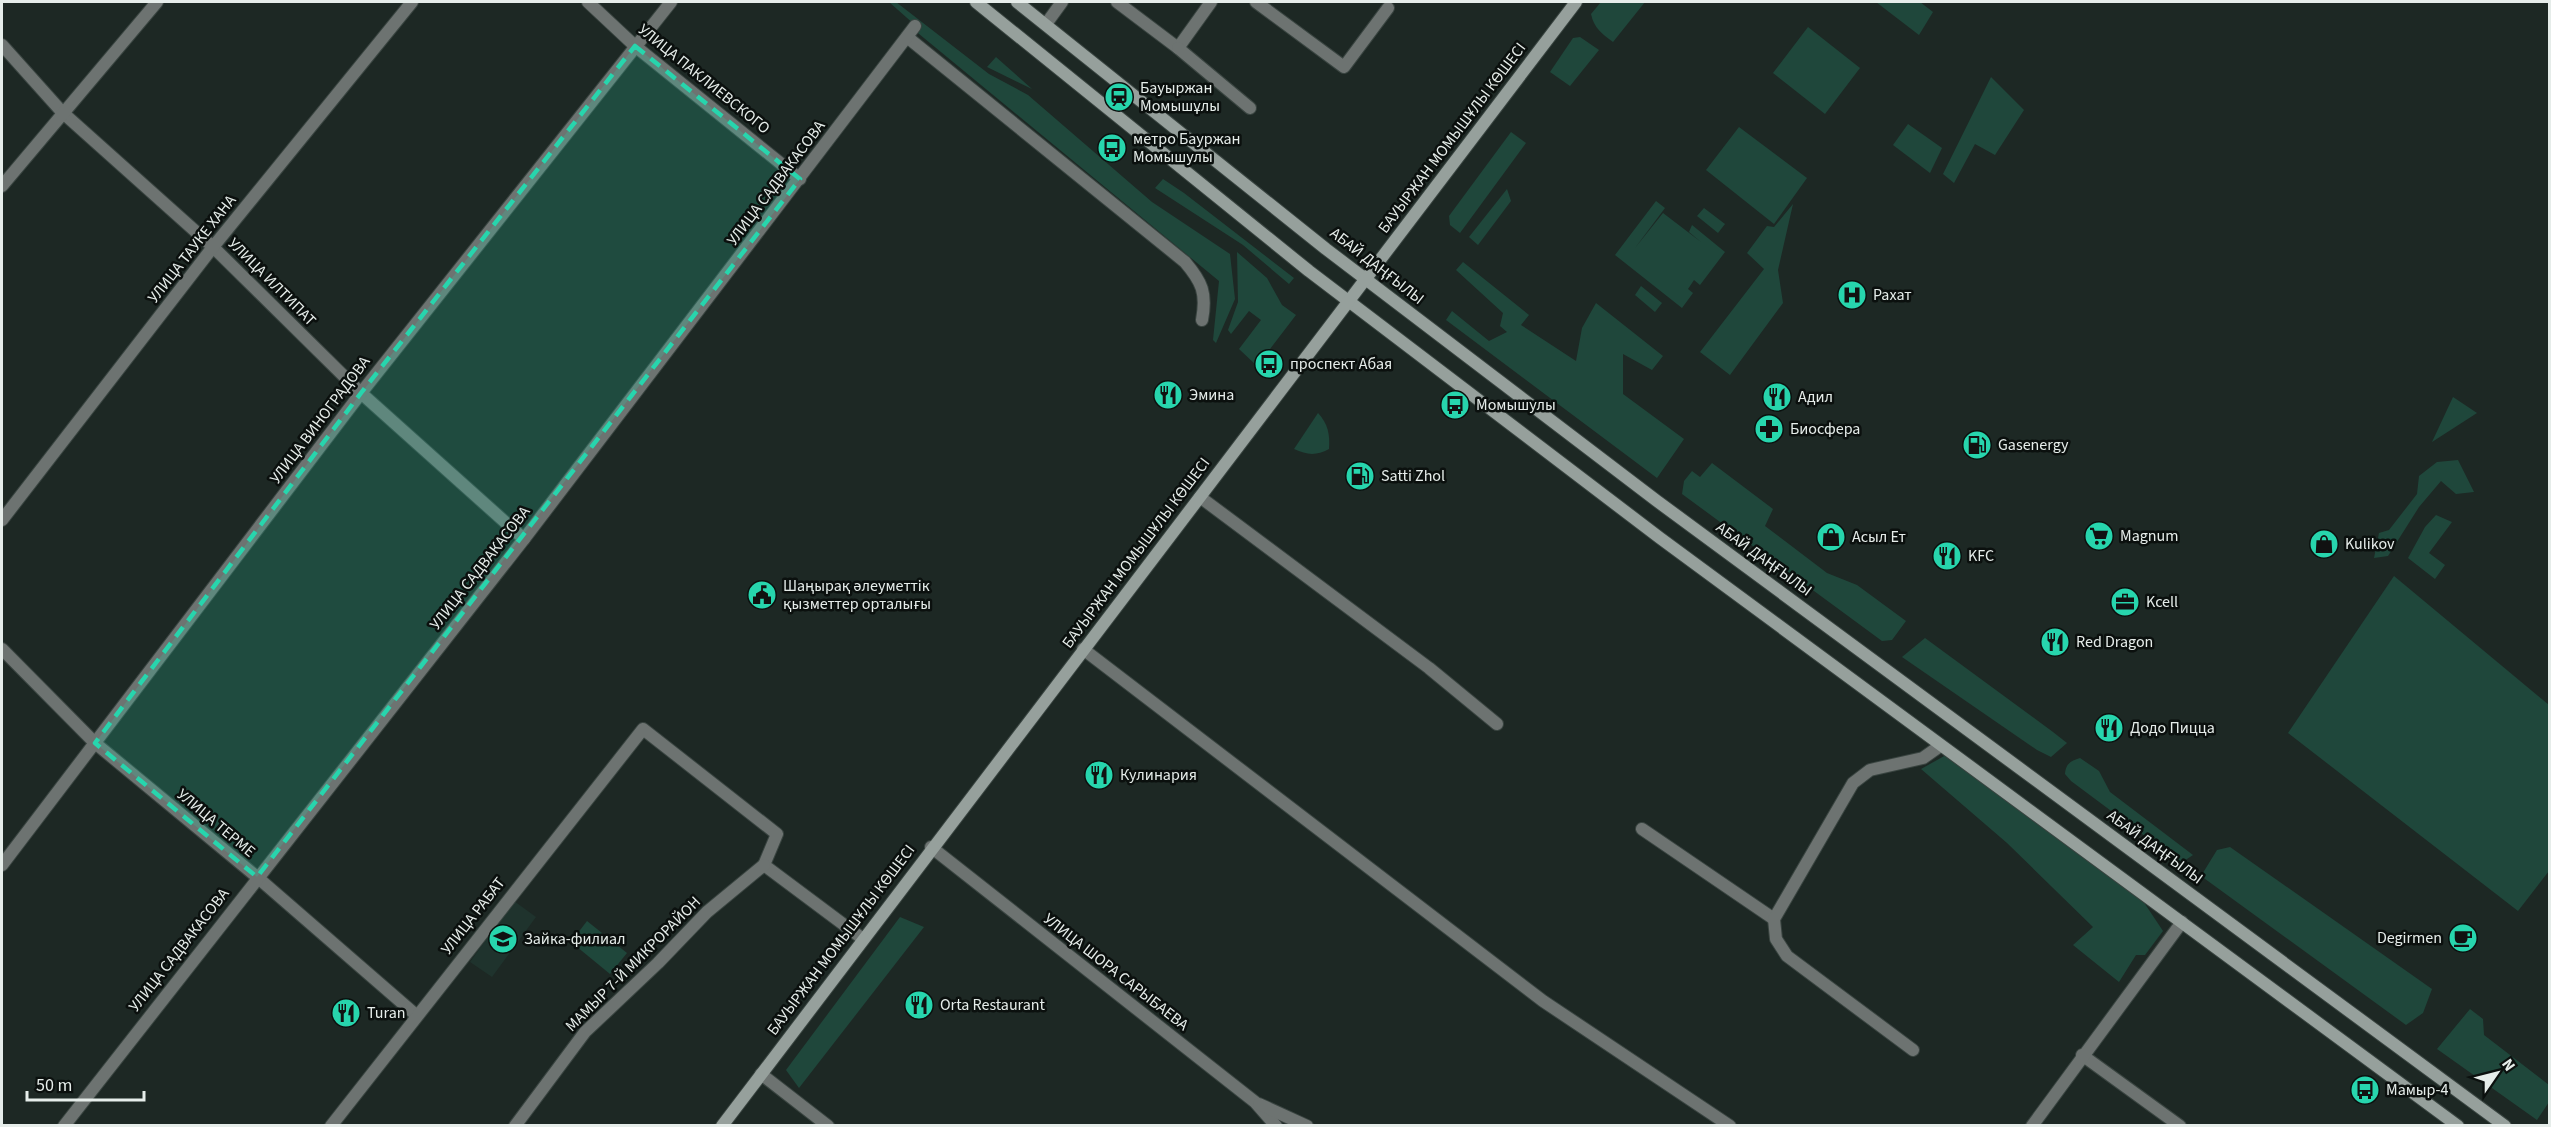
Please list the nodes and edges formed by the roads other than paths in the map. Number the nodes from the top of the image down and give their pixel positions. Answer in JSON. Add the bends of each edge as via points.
{"nodes":[{"id":1,"x":157,"y":2,"type":"edge"},
{"id":2,"x":412,"y":2,"type":"edge"},
{"id":3,"x":588,"y":2,"type":"edge"},
{"id":4,"x":671,"y":2,"type":"edge"},
{"id":5,"x":976,"y":2,"type":"edge"},
{"id":6,"x":1017,"y":2,"type":"edge"},
{"id":7,"x":1062,"y":2,"type":"edge"},
{"id":8,"x":1117,"y":2,"type":"edge"},
{"id":9,"x":1211,"y":2,"type":"edge"},
{"id":10,"x":1256,"y":2,"type":"edge"},
{"id":11,"x":1576,"y":2,"type":"edge"},
{"id":12,"x":1388,"y":8,"type":"dead end"},
{"id":13,"x":1046,"y":24,"type":"junction"},
{"id":14,"x":915,"y":26,"type":"dead end"},
{"id":15,"x":907,"y":37,"type":"junction"},
{"id":16,"x":2,"y":45,"type":"edge"},
{"id":17,"x":635,"y":46,"type":"junction"},
{"id":18,"x":1178,"y":48,"type":"junction"},
{"id":19,"x":1250,"y":108,"type":"dead end"},
{"id":20,"x":62,"y":112,"type":"junction"},
{"id":21,"x":800,"y":179,"type":"junction"},
{"id":22,"x":2,"y":186,"type":"edge"},
{"id":23,"x":213,"y":248,"type":"junction"},
{"id":24,"x":1366,"y":279,"type":"junction"},
{"id":25,"x":1349,"y":301,"type":"junction"},
{"id":26,"x":1202,"y":320,"type":"dead end"},
{"id":27,"x":361,"y":393,"type":"junction"},
{"id":28,"x":1200,"y":497,"type":"junction"},
{"id":29,"x":2,"y":520,"type":"edge"},
{"id":30,"x":524,"y":539,"type":"junction"},
{"id":31,"x":1083,"y":649,"type":"junction"},
{"id":32,"x":2,"y":650,"type":"edge"},
{"id":33,"x":1497,"y":724,"type":"dead end"},
{"id":34,"x":95,"y":743,"type":"junction"},
{"id":35,"x":1940,"y":746,"type":"junction"},
{"id":36,"x":1642,"y":829,"type":"dead end"},
{"id":37,"x":931,"y":847,"type":"junction"},
{"id":38,"x":2,"y":865,"type":"edge"},
{"id":39,"x":764,"y":865,"type":"junction"},
{"id":40,"x":256,"y":878,"type":"junction"},
{"id":41,"x":1774,"y":919,"type":"junction"},
{"id":42,"x":2182,"y":922,"type":"junction"},
{"id":43,"x":863,"y":939,"type":"junction"},
{"id":44,"x":416,"y":1015,"type":"junction"},
{"id":45,"x":1912,"y":1050,"type":"dead end"},
{"id":46,"x":2082,"y":1055,"type":"junction"},
{"id":47,"x":761,"y":1074,"type":"junction"},
{"id":48,"x":1255,"y":1102,"type":"junction"},
{"id":49,"x":64,"y":1125,"type":"edge"},
{"id":50,"x":331,"y":1125,"type":"edge"},
{"id":51,"x":515,"y":1125,"type":"edge"},
{"id":52,"x":722,"y":1125,"type":"edge"},
{"id":53,"x":828,"y":1125,"type":"edge"},
{"id":54,"x":1276,"y":1125,"type":"edge"},
{"id":55,"x":1307,"y":1125,"type":"edge"},
{"id":56,"x":1730,"y":1125,"type":"edge"},
{"id":57,"x":2032,"y":1125,"type":"edge"},
{"id":58,"x":2180,"y":1125,"type":"edge"},
{"id":59,"x":2458,"y":1125,"type":"edge"},
{"id":60,"x":2505,"y":1125,"type":"edge"}],
"edges":[{"from":1,"to":20,"type":"street"},
{"from":2,"to":23,"type":"street","name":"УЛИЦА ТАУКЕ ХАНА"},
{"from":3,"to":17,"type":"street","name":"УЛИЦА ПАКЛИЕВСКОГО"},
{"from":4,"to":17,"type":"street","name":"УЛИЦА ВИНОГРАДОВА"},
{"from":5,"to":25,"type":"main road"},
{"from":6,"to":13,"type":"main road","name":"АБАЙ ДАҢҒЫЛЫ"},
{"from":7,"to":13,"type":"street"},
{"from":8,"to":18,"type":"street"},
{"from":9,"to":18,"type":"street"},
{"from":10,"to":12,"type":"street","via":[[1344,67]]},
{"from":11,"to":24,"type":"main road","name":"БАУЫРЖАН МОМЫШҰЛЫ КӨШЕСІ"},
{"from":13,"to":24,"type":"main road","name":"АБАЙ ДАҢҒЫЛЫ"},
{"from":14,"to":15,"type":"street","name":"УЛИЦА САДВАКАСОВА"},
{"from":15,"to":21,"type":"street","name":"УЛИЦА САДВАКАСОВА"},
{"from":15,"to":26,"type":"street","via":[[1185,262],[1202,289]]},
{"from":16,"to":20,"type":"street","name":"УЛИЦА ИЛТИПАТ"},
{"from":17,"to":21,"type":"street","name":"УЛИЦА ПАКЛИЕВСКОГО"},
{"from":17,"to":27,"type":"street","name":"УЛИЦА ВИНОГРАДОВА"},
{"from":18,"to":19,"type":"street"},
{"from":20,"to":22,"type":"street"},
{"from":20,"to":23,"type":"street","name":"УЛИЦА ИЛТИПАТ"},
{"from":21,"to":30,"type":"street","name":"УЛИЦА САДВАКАСОВА"},
{"from":23,"to":27,"type":"street","name":"УЛИЦА ИЛТИПАТ"},
{"from":23,"to":29,"type":"street","name":"УЛИЦА ТАУКЕ ХАНА"},
{"from":24,"to":25,"type":"main road","name":"БАУЫРЖАН МОМЫШҰЛЫ КӨШЕСІ"},
{"from":24,"to":60,"type":"main road","name":"АБАЙ ДАҢҒЫЛЫ","via":[[1676,515]]},
{"from":25,"to":28,"type":"main road","name":"БАУЫРЖАН МОМЫШҰЛЫ КӨШЕСІ"},
{"from":25,"to":35,"type":"main road"},
{"from":27,"to":30,"type":"street","name":"УЛИЦА ИЛТИПАТ"},
{"from":27,"to":34,"type":"street","name":"УЛИЦА ВИНОГРАДОВА"},
{"from":28,"to":31,"type":"main road","name":"БАУЫРЖАН МОМЫШҰЛЫ КӨШЕСІ"},
{"from":28,"to":33,"type":"street","via":[[1429,668]]},
{"from":30,"to":40,"type":"street","name":"УЛИЦА САДВАКАСОВА"},
{"from":31,"to":37,"type":"main road","name":"БАУЫРЖАН МОМЫШҰЛЫ КӨШЕСІ"},
{"from":31,"to":56,"type":"street","via":[[1543,1001]]},
{"from":32,"to":34,"type":"street","name":"УЛИЦА ТЕРМЕ"},
{"from":34,"to":38,"type":"street","name":"УЛИЦА ВИНОГРАДОВА"},
{"from":34,"to":40,"type":"street","name":"УЛИЦА ТЕРМЕ"},
{"from":35,"to":41,"type":"street","via":[[1923,758],[1870,770],[1853,783]]},
{"from":35,"to":42,"type":"main road"},
{"from":36,"to":41,"type":"street"},
{"from":37,"to":43,"type":"main road","name":"БАУЫРЖАН МОМЫШҰЛЫ КӨШЕСІ"},
{"from":37,"to":48,"type":"street","name":"УЛИЦА ШОРА САРЫБАЕВА"},
{"from":39,"to":43,"type":"street"},
{"from":39,"to":44,"type":"street","name":"УЛИЦА РАБАТ","via":[[777,834],[643,729]]},
{"from":39,"to":51,"type":"street","name":"МАМЫР 7-Й МИКРОРАЙОН","via":[[707,912],[585,1032]]},
{"from":40,"to":44,"type":"street","name":"УЛИЦА ТЕРМЕ"},
{"from":40,"to":49,"type":"street","name":"УЛИЦА САДВАКАСОВА"},
{"from":41,"to":45,"type":"street","via":[[1776,939],[1787,956]]},
{"from":42,"to":46,"type":"street"},
{"from":42,"to":59,"type":"main road"},
{"from":43,"to":47,"type":"main road","name":"БАУЫРЖАН МОМЫШҰЛЫ КӨШЕСІ"},
{"from":44,"to":50,"type":"street","name":"УЛИЦА РАБАТ"},
{"from":46,"to":57,"type":"street"},
{"from":46,"to":58,"type":"street"},
{"from":47,"to":52,"type":"main road","name":"БАУЫРЖАН МОМЫШҰЛЫ КӨШЕСІ"},
{"from":47,"to":53,"type":"street"},
{"from":48,"to":54,"type":"street","name":"УЛИЦА ШОРА САРЫБАЕВА"},
{"from":48,"to":55,"type":"street"}]}
